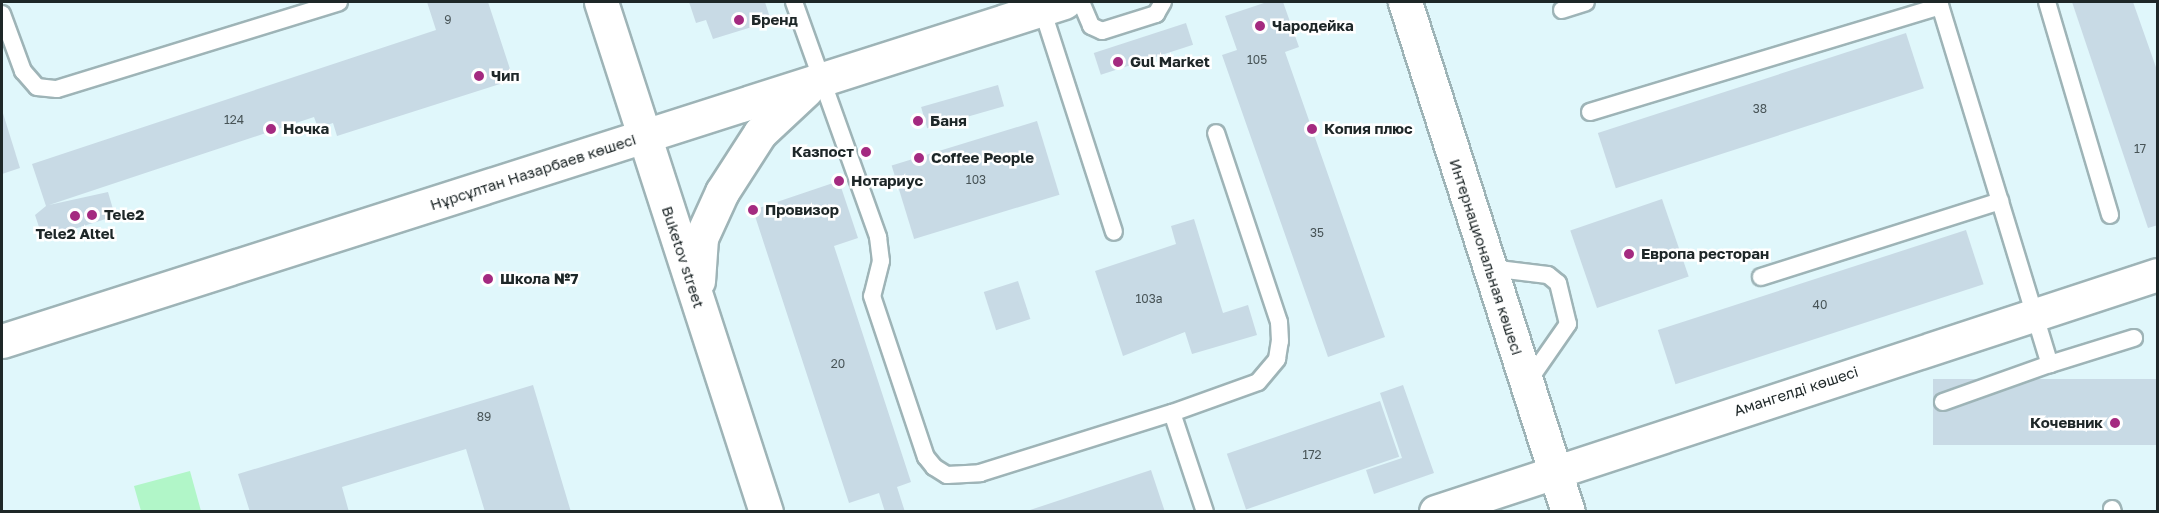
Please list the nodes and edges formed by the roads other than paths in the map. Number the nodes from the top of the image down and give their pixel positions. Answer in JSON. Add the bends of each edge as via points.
{"nodes":[{"id":1,"x":339,"y":2,"type":"edge"},
{"id":2,"x":601,"y":2,"type":"edge"},
{"id":3,"x":794,"y":2,"type":"edge"},
{"id":4,"x":1081,"y":2,"type":"edge"},
{"id":5,"x":1163,"y":2,"type":"edge"},
{"id":6,"x":1405,"y":2,"type":"edge"},
{"id":7,"x":1586,"y":2,"type":"edge"},
{"id":8,"x":2047,"y":2,"type":"edge"},
{"id":9,"x":1939,"y":4,"type":"edge"},
{"id":10,"x":1053,"y":5,"type":"edge"},
{"id":11,"x":1562,"y":10,"type":"dead end"},
{"id":12,"x":2,"y":14,"type":"edge"},
{"id":13,"x":819,"y":80,"type":"junction"},
{"id":14,"x":1590,"y":112,"type":"dead end"},
{"id":15,"x":1216,"y":133,"type":"dead end"},
{"id":16,"x":644,"y":137,"type":"junction"},
{"id":17,"x":2000,"y":201,"type":"junction"},
{"id":18,"x":2110,"y":215,"type":"dead end"},
{"id":19,"x":1114,"y":232,"type":"dead end"},
{"id":20,"x":1490,"y":268,"type":"junction"},
{"id":21,"x":2157,"y":275,"type":"edge"},
{"id":22,"x":1761,"y":277,"type":"dead end"},
{"id":23,"x":2034,"y":314,"type":"junction"},
{"id":24,"x":2134,"y":338,"type":"dead end"},
{"id":25,"x":2,"y":341,"type":"edge"},
{"id":26,"x":711,"y":345,"type":"junction"},
{"id":27,"x":2050,"y":364,"type":"junction"},
{"id":28,"x":1526,"y":383,"type":"junction"},
{"id":29,"x":1943,"y":402,"type":"dead end"},
{"id":30,"x":1172,"y":413,"type":"junction"},
{"id":31,"x":1554,"y":470,"type":"junction"},
{"id":32,"x":766,"y":512,"type":"edge"},
{"id":33,"x":1205,"y":512,"type":"edge"},
{"id":34,"x":1436,"y":512,"type":"edge"},
{"id":35,"x":1568,"y":512,"type":"edge"}],
"edges":[{"from":1,"to":12,"type":"lane","via":[[57,90],[37,87],[30,81]]},
{"from":2,"to":16,"type":"main road","name":"Buketov street"},
{"from":3,"to":13,"type":"lane"},
{"from":4,"to":5,"type":"lane","via":[[1091,26],[1102,31],[1155,14]]},
{"from":6,"to":20,"type":"main road","name":"Интернациональная көшесі"},
{"from":7,"to":11,"type":"lane"},
{"from":8,"to":18,"type":"lane"},
{"from":9,"to":14,"type":"lane"},
{"from":9,"to":17,"type":"lane"},
{"from":10,"to":13,"type":"main road","name":"Нұрсұлтан Назарбаев көшесі"},
{"from":10,"to":19,"type":"lane"},
{"from":13,"to":16,"type":"main road","name":"Нұрсұлтан Назарбаев көшесі"},
{"from":13,"to":26,"type":"main road","via":[[780,111],[760,133],[706,223],[696,269]]},
{"from":13,"to":30,"type":"lane","via":[[878,237],[881,261],[872,296],[921,444],[934,468],[963,477]]},
{"from":15,"to":30,"type":"lane","via":[[1279,322],[1280,342],[1277,359],[1258,382]]},
{"from":16,"to":25,"type":"main road","name":"Нұрсұлтан Назарбаев көшесі"},
{"from":16,"to":26,"type":"main road","name":"Buketov street"},
{"from":17,"to":22,"type":"lane"},
{"from":17,"to":23,"type":"lane"},
{"from":20,"to":28,"type":"main road","name":"Интернациональная көшесі"},
{"from":20,"to":28,"type":"lane","via":[[1548,275],[1558,283],[1569,318],[1567,328]]},
{"from":21,"to":23,"type":"street","name":"Амангелді көшесі"},
{"from":23,"to":27,"type":"lane"},
{"from":23,"to":31,"type":"street","name":"Амангелді көшесі"},
{"from":24,"to":27,"type":"lane"},
{"from":26,"to":32,"type":"main road","name":"Buketov street"},
{"from":27,"to":29,"type":"lane"},
{"from":28,"to":31,"type":"main road","name":"Интернациональная көшесі"},
{"from":30,"to":33,"type":"lane"},
{"from":31,"to":34,"type":"street","name":"Амангелді көшесі"},
{"from":31,"to":35,"type":"main road","name":"Интернациональная көшесі"}]}
